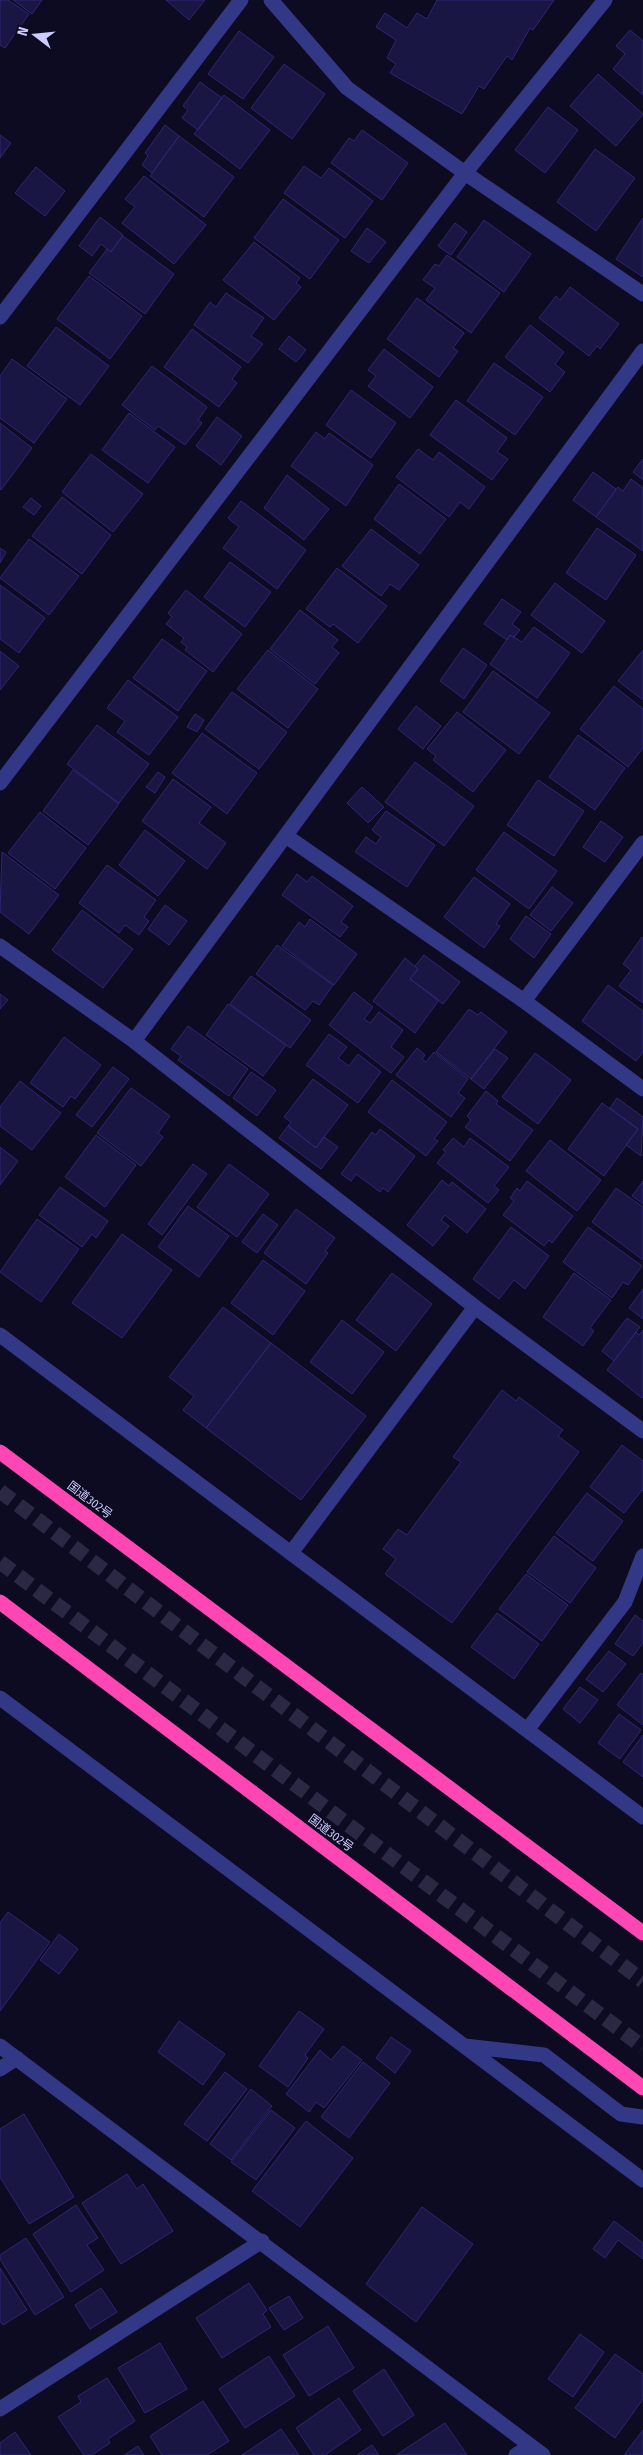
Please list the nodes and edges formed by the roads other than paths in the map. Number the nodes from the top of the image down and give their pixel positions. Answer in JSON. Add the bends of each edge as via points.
{"nodes":[{"id":1,"x":241,"y":0,"type":"edge"},
{"id":2,"x":271,"y":0,"type":"edge"},
{"id":3,"x":605,"y":0,"type":"edge"},
{"id":4,"x":465,"y":173,"type":"junction"},
{"id":5,"x":643,"y":294,"type":"edge"},
{"id":6,"x":0,"y":317,"type":"edge"},
{"id":7,"x":643,"y":351,"type":"edge"},
{"id":8,"x":0,"y":783,"type":"edge"},
{"id":9,"x":286,"y":836,"type":"junction"},
{"id":10,"x":643,"y":843,"type":"edge"},
{"id":11,"x":0,"y":946,"type":"edge"},
{"id":12,"x":524,"y":1001,"type":"junction"},
{"id":13,"x":134,"y":1042,"type":"junction"},
{"id":14,"x":643,"y":1089,"type":"edge"},
{"id":15,"x":475,"y":1307,"type":"junction"},
{"id":16,"x":0,"y":1335,"type":"edge"},
{"id":17,"x":643,"y":1431,"type":"edge"},
{"id":18,"x":0,"y":1452,"type":"edge"},
{"id":19,"x":291,"y":1553,"type":"junction"},
{"id":20,"x":643,"y":1556,"type":"edge"},
{"id":21,"x":0,"y":1602,"type":"edge"},
{"id":22,"x":0,"y":1698,"type":"edge"},
{"id":23,"x":527,"y":1730,"type":"junction"},
{"id":24,"x":643,"y":1818,"type":"edge"},
{"id":25,"x":643,"y":1933,"type":"edge"},
{"id":26,"x":0,"y":2046,"type":"edge"},
{"id":27,"x":463,"y":2046,"type":"junction"},
{"id":28,"x":17,"y":2058,"type":"junction"},
{"id":29,"x":0,"y":2069,"type":"edge"},
{"id":30,"x":643,"y":2088,"type":"edge"},
{"id":31,"x":643,"y":2117,"type":"edge"},
{"id":32,"x":643,"y":2180,"type":"edge"},
{"id":33,"x":262,"y":2241,"type":"junction"},
{"id":34,"x":0,"y":2409,"type":"edge"},
{"id":35,"x":531,"y":2446,"type":"junction"},
{"id":36,"x":516,"y":2455,"type":"edge"},
{"id":37,"x":544,"y":2455,"type":"edge"}],
"edges":[{"from":1,"to":6,"type":"street"},
{"from":2,"to":4,"type":"street","via":[[348,88]]},
{"from":3,"to":4,"type":"street"},
{"from":4,"to":5,"type":"street"},
{"from":4,"to":8,"type":"street"},
{"from":7,"to":9,"type":"street"},
{"from":9,"to":12,"type":"street"},
{"from":9,"to":13,"type":"street"},
{"from":10,"to":12,"type":"street"},
{"from":11,"to":13,"type":"street"},
{"from":12,"to":14,"type":"street"},
{"from":13,"to":15,"type":"street"},
{"from":15,"to":17,"type":"street"},
{"from":15,"to":19,"type":"street"},
{"from":16,"to":19,"type":"street"},
{"from":18,"to":25,"type":"highway","name":"国道302号"},
{"from":19,"to":23,"type":"street"},
{"from":20,"to":23,"type":"street","via":[[624,1602]]},
{"from":21,"to":30,"type":"highway","name":"国道302号"},
{"from":22,"to":27,"type":"street"},
{"from":23,"to":24,"type":"street"},
{"from":26,"to":28,"type":"street"},
{"from":27,"to":31,"type":"street","via":[[544,2056],[621,2114]]},
{"from":27,"to":32,"type":"street"},
{"from":28,"to":29,"type":"street"},
{"from":28,"to":33,"type":"street"},
{"from":33,"to":34,"type":"street"},
{"from":33,"to":35,"type":"street"},
{"from":35,"to":36,"type":"street"},
{"from":35,"to":37,"type":"street"}]}
